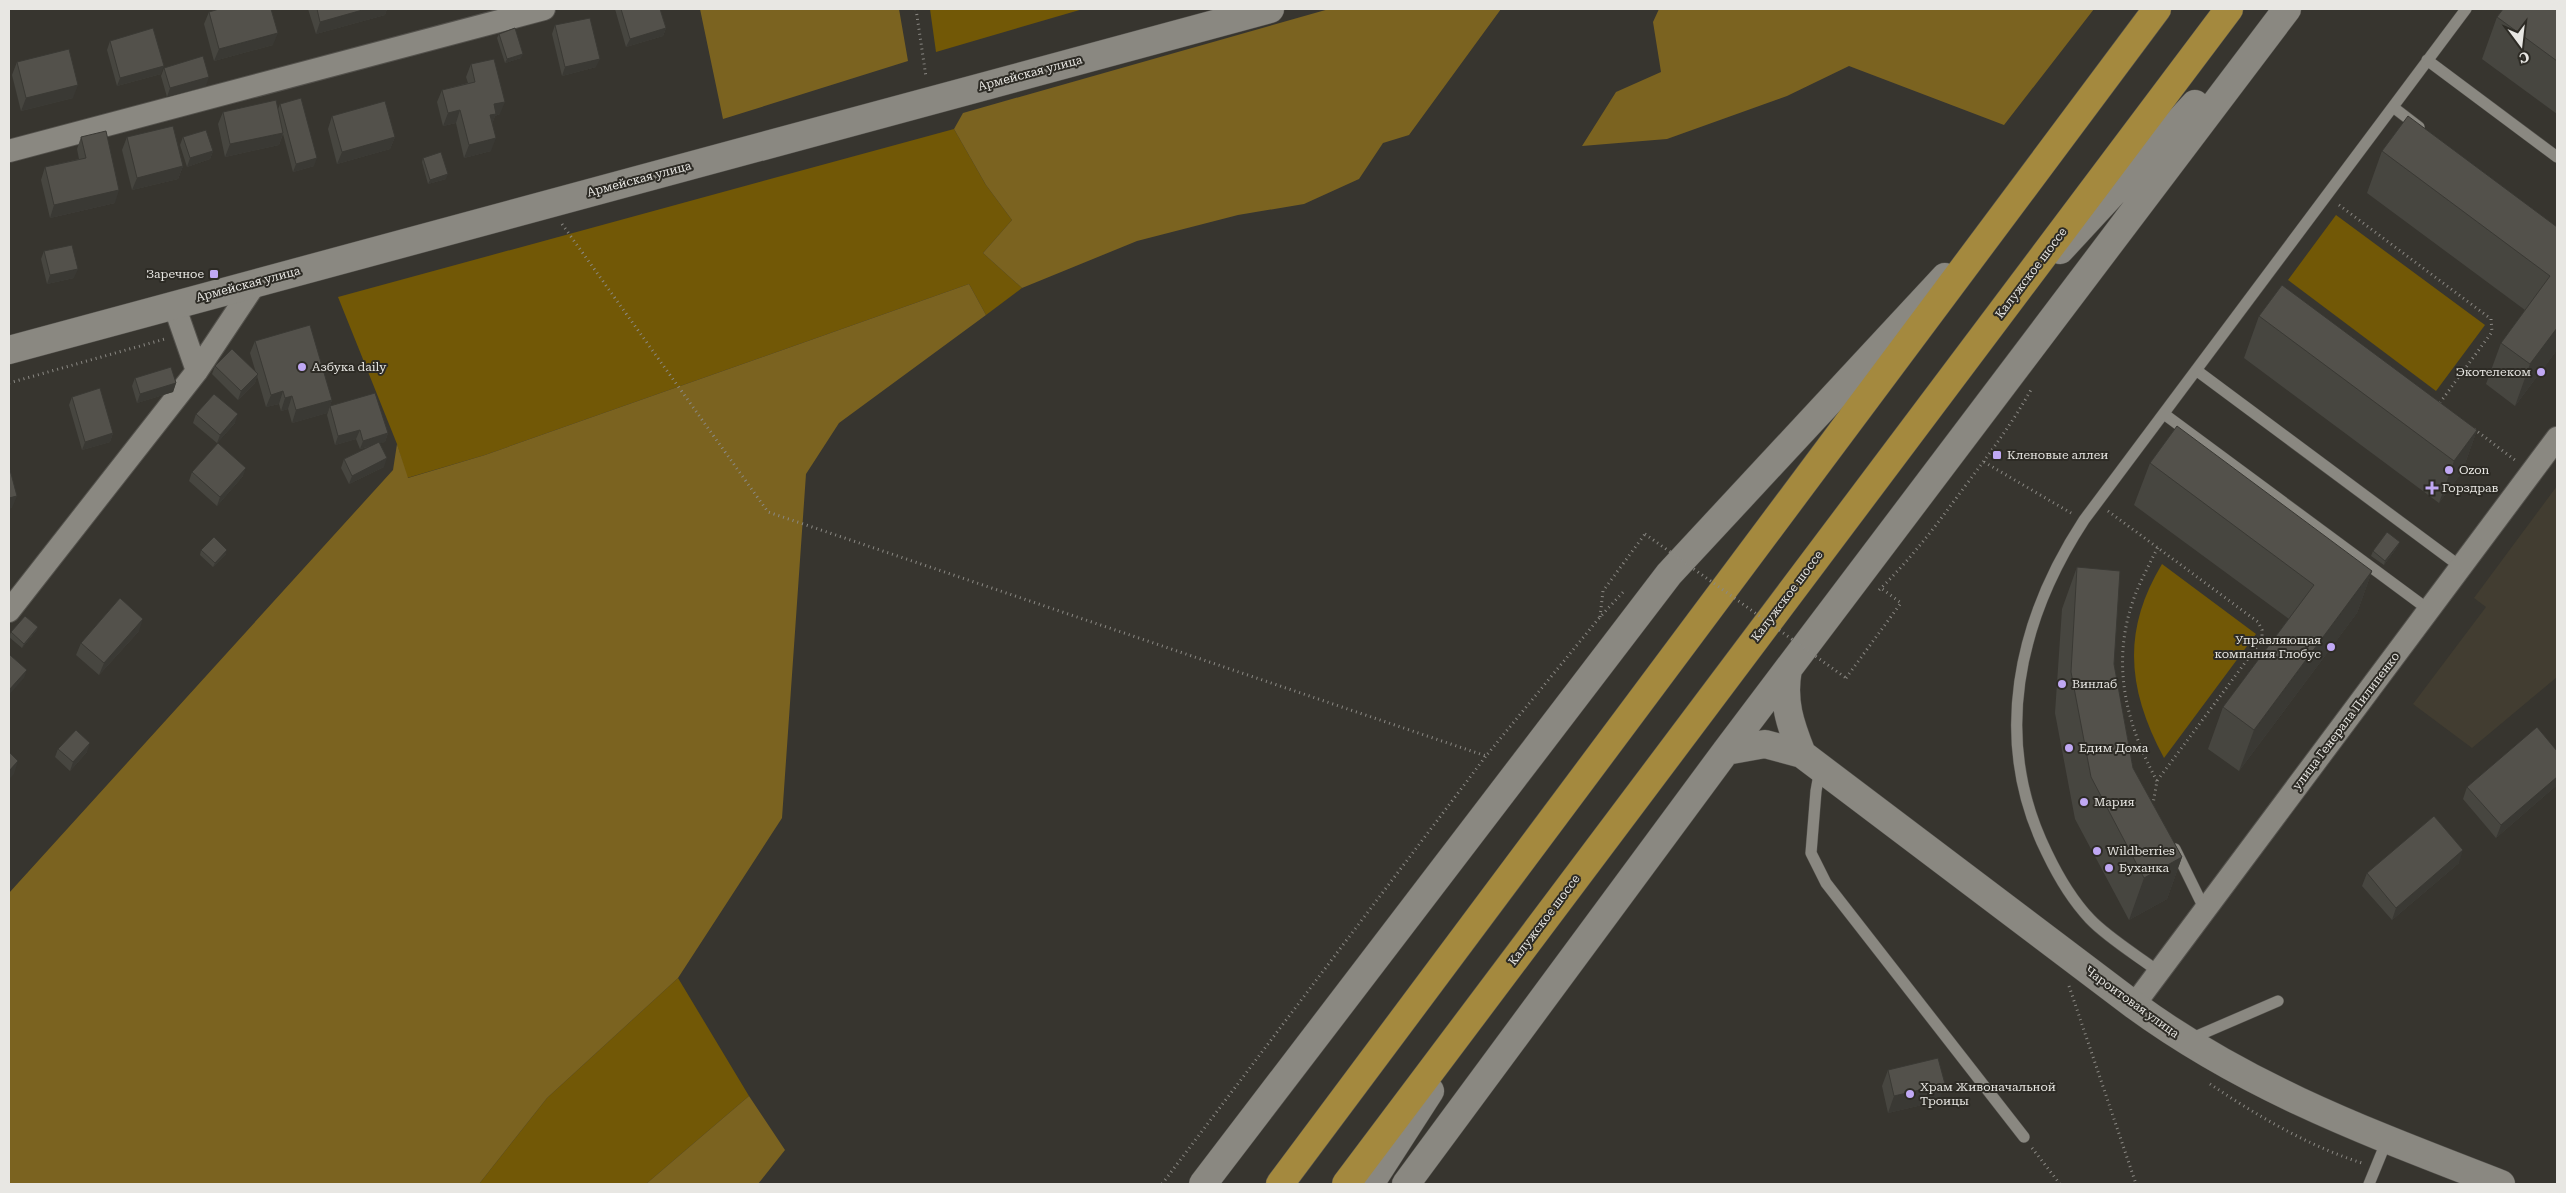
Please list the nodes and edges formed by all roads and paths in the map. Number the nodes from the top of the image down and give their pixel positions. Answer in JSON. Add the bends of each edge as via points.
{"nodes":[{"id":1,"x":544,"y":9,"type":"edge"},
{"id":2,"x":916,"y":9,"type":"edge"},
{"id":3,"x":1270,"y":9,"type":"edge"},
{"id":4,"x":2157,"y":9,"type":"edge"},
{"id":5,"x":2229,"y":9,"type":"edge"},
{"id":6,"x":2283,"y":9,"type":"edge"},
{"id":7,"x":2287,"y":9,"type":"edge"},
{"id":8,"x":2466,"y":9,"type":"edge"},
{"id":9,"x":2427,"y":60,"type":"junction"},
{"id":10,"x":930,"y":100,"type":"junction"},
{"id":11,"x":2393,"y":107,"type":"junction"},
{"id":12,"x":2430,"y":135,"type":"edge"},
{"id":13,"x":9,"y":151,"type":"edge"},
{"id":14,"x":2557,"y":157,"type":"edge"},
{"id":15,"x":2326,"y":196,"type":"junction"},
{"id":16,"x":547,"y":204,"type":"junction"},
{"id":17,"x":2006,"y":211,"type":"junction"},
{"id":18,"x":257,"y":281,"type":"junction"},
{"id":19,"x":174,"y":305,"type":"junction"},
{"id":20,"x":1991,"y":325,"type":"junction"},
{"id":21,"x":184,"y":333,"type":"junction"},
{"id":22,"x":9,"y":350,"type":"edge"},
{"id":23,"x":2196,"y":370,"type":"junction"},
{"id":24,"x":197,"y":371,"type":"junction"},
{"id":25,"x":9,"y":383,"type":"edge"},
{"id":26,"x":2431,"y":398,"type":"edge"},
{"id":27,"x":2439,"y":404,"type":"junction"},
{"id":28,"x":2446,"y":409,"type":"edge"},
{"id":29,"x":2164,"y":414,"type":"junction"},
{"id":30,"x":2011,"y":426,"type":"dead end"},
{"id":31,"x":2468,"y":426,"type":"edge"},
{"id":32,"x":2557,"y":438,"type":"edge"},
{"id":33,"x":1984,"y":462,"type":"junction"},
{"id":34,"x":2531,"y":472,"type":"junction"},
{"id":35,"x":2097,"y":503,"type":"junction"},
{"id":36,"x":2084,"y":520,"type":"junction"},
{"id":37,"x":1668,"y":545,"type":"dead end"},
{"id":38,"x":2158,"y":547,"type":"junction"},
{"id":39,"x":1661,"y":552,"type":"dead end"},
{"id":40,"x":2461,"y":567,"type":"junction"},
{"id":41,"x":1627,"y":588,"type":"dead end"},
{"id":42,"x":1881,"y":588,"type":"junction"},
{"id":43,"x":1875,"y":594,"type":"dead end"},
{"id":44,"x":2429,"y":610,"type":"junction"},
{"id":45,"x":9,"y":611,"type":"edge"},
{"id":46,"x":1600,"y":616,"type":"junction"},
{"id":47,"x":1826,"y":653,"type":"dead end"},
{"id":48,"x":1815,"y":668,"type":"dead end"},
{"id":49,"x":1788,"y":669,"type":"junction"},
{"id":50,"x":1726,"y":750,"type":"junction"},
{"id":51,"x":1486,"y":756,"type":"junction"},
{"id":52,"x":1811,"y":761,"type":"junction"},
{"id":53,"x":2157,"y":781,"type":"junction"},
{"id":54,"x":2153,"y":804,"type":"edge"},
{"id":55,"x":2169,"y":837,"type":"edge"},
{"id":56,"x":2205,"y":910,"type":"junction"},
{"id":57,"x":2159,"y":972,"type":"junction"},
{"id":58,"x":2067,"y":981,"type":"dead end"},
{"id":59,"x":2278,"y":1001,"type":"dead end"},
{"id":60,"x":2134,"y":1006,"type":"junction"},
{"id":61,"x":2186,"y":1041,"type":"junction"},
{"id":62,"x":2024,"y":1137,"type":"joint"},
{"id":63,"x":2387,"y":1140,"type":"junction"},
{"id":64,"x":1359,"y":1178,"type":"edge"},
{"id":65,"x":1162,"y":1184,"type":"edge"},
{"id":66,"x":1203,"y":1184,"type":"edge"},
{"id":67,"x":1280,"y":1184,"type":"edge"},
{"id":68,"x":1406,"y":1184,"type":"edge"},
{"id":69,"x":2060,"y":1184,"type":"edge"},
{"id":70,"x":2136,"y":1184,"type":"edge"},
{"id":71,"x":2369,"y":1184,"type":"edge"},
{"id":72,"x":2501,"y":1184,"type":"edge"}],
"edges":[{"from":1,"to":13,"type":"street"},
{"from":2,"to":10,"type":"path"},
{"from":3,"to":10,"type":"street","name":"Армейская улица"},
{"from":4,"to":17,"type":"highway"},
{"from":5,"to":20,"type":"highway","name":"Калужское шоссе"},
{"from":6,"to":20,"type":"street"},
{"from":7,"to":49,"type":"street"},
{"from":8,"to":9,"type":"lane"},
{"from":9,"to":11,"type":"lane"},
{"from":9,"to":14,"type":"lane"},
{"from":10,"to":16,"type":"street","name":"Армейская улица"},
{"from":11,"to":12,"type":"lane"},
{"from":11,"to":15,"type":"lane"},
{"from":15,"to":23,"type":"lane"},
{"from":15,"to":27,"type":"path","via":[[2491,319],[2492,332]]},
{"from":16,"to":18,"type":"street","name":"Армейская улица"},
{"from":16,"to":51,"type":"path","via":[[768,512]]},
{"from":17,"to":66,"type":"street","via":[[1669,574]]},
{"from":17,"to":67,"type":"highway"},
{"from":18,"to":19,"type":"street","name":"Армейская улица"},
{"from":18,"to":24,"type":"street"},
{"from":19,"to":21,"type":"street"},
{"from":19,"to":22,"type":"street","name":"Армейская улица"},
{"from":20,"to":64,"type":"highway","name":"Калужское шоссе","via":[[1513,961]]},
{"from":21,"to":24,"type":"street"},
{"from":21,"to":25,"type":"path"},
{"from":23,"to":29,"type":"lane"},
{"from":23,"to":40,"type":"lane"},
{"from":24,"to":45,"type":"street"},
{"from":26,"to":27,"type":"path"},
{"from":27,"to":28,"type":"path"},
{"from":29,"to":35,"type":"lane"},
{"from":29,"to":44,"type":"lane"},
{"from":30,"to":33,"type":"path"},
{"from":31,"to":34,"type":"path"},
{"from":32,"to":34,"type":"street","name":"улица Генерала Пилипенко"},
{"from":33,"to":36,"type":"path"},
{"from":33,"to":42,"type":"path","via":[[1909,560]]},
{"from":34,"to":40,"type":"street","name":"улица Генерала Пилипенко"},
{"from":35,"to":36,"type":"lane"},
{"from":35,"to":38,"type":"path"},
{"from":36,"to":57,"type":"lane","via":[[2036,612],[2019,677],[2017,749],[2022,780],[2040,838],[2073,898],[2090,920]]},
{"from":37,"to":39,"type":"path"},
{"from":38,"to":53,"type":"path","via":[[2131,606],[2122,657],[2126,704],[2136,737]]},
{"from":38,"to":53,"type":"path","via":[[2258,622],[2263,635]]},
{"from":40,"to":44,"type":"street","name":"улица Генерала Пилипенко"},
{"from":41,"to":46,"type":"path"},
{"from":42,"to":43,"type":"path"},
{"from":42,"to":46,"type":"path","bridge":true,"via":[[1901,603],[1846,678],[1645,534],[1603,591]]},
{"from":44,"to":56,"type":"street","name":"улица Генерала Пилипенко"},
{"from":46,"to":51,"type":"path"},
{"from":47,"to":48,"type":"path"},
{"from":49,"to":50,"type":"street"},
{"from":49,"to":52,"type":"street","via":[[1785,687],[1787,715]]},
{"from":50,"to":52,"type":"street","name":"Чароитовая улица","via":[[1765,744]]},
{"from":50,"to":68,"type":"street"},
{"from":51,"to":65,"type":"path"},
{"from":52,"to":60,"type":"street","name":"Чароитовая улица"},
{"from":52,"to":62,"type":"lane","via":[[1816,791],[1811,853],[1826,883]]},
{"from":53,"to":54,"type":"path"},
{"from":55,"to":56,"type":"lane"},
{"from":56,"to":57,"type":"street","name":"улица Генерала Пилипенко"},
{"from":57,"to":60,"type":"street","name":"улица Генерала Пилипенко"},
{"from":58,"to":70,"type":"path"},
{"from":59,"to":61,"type":"lane"},
{"from":60,"to":61,"type":"street","name":"Чароитовая улица"},
{"from":61,"to":63,"type":"street","name":"Чароитовая улица","via":[[2286,1097]]},
{"from":62,"to":69,"type":"path"},
{"from":63,"to":71,"type":"lane"},
{"from":63,"to":72,"type":"street","name":"Чароитовая улица"}]}
